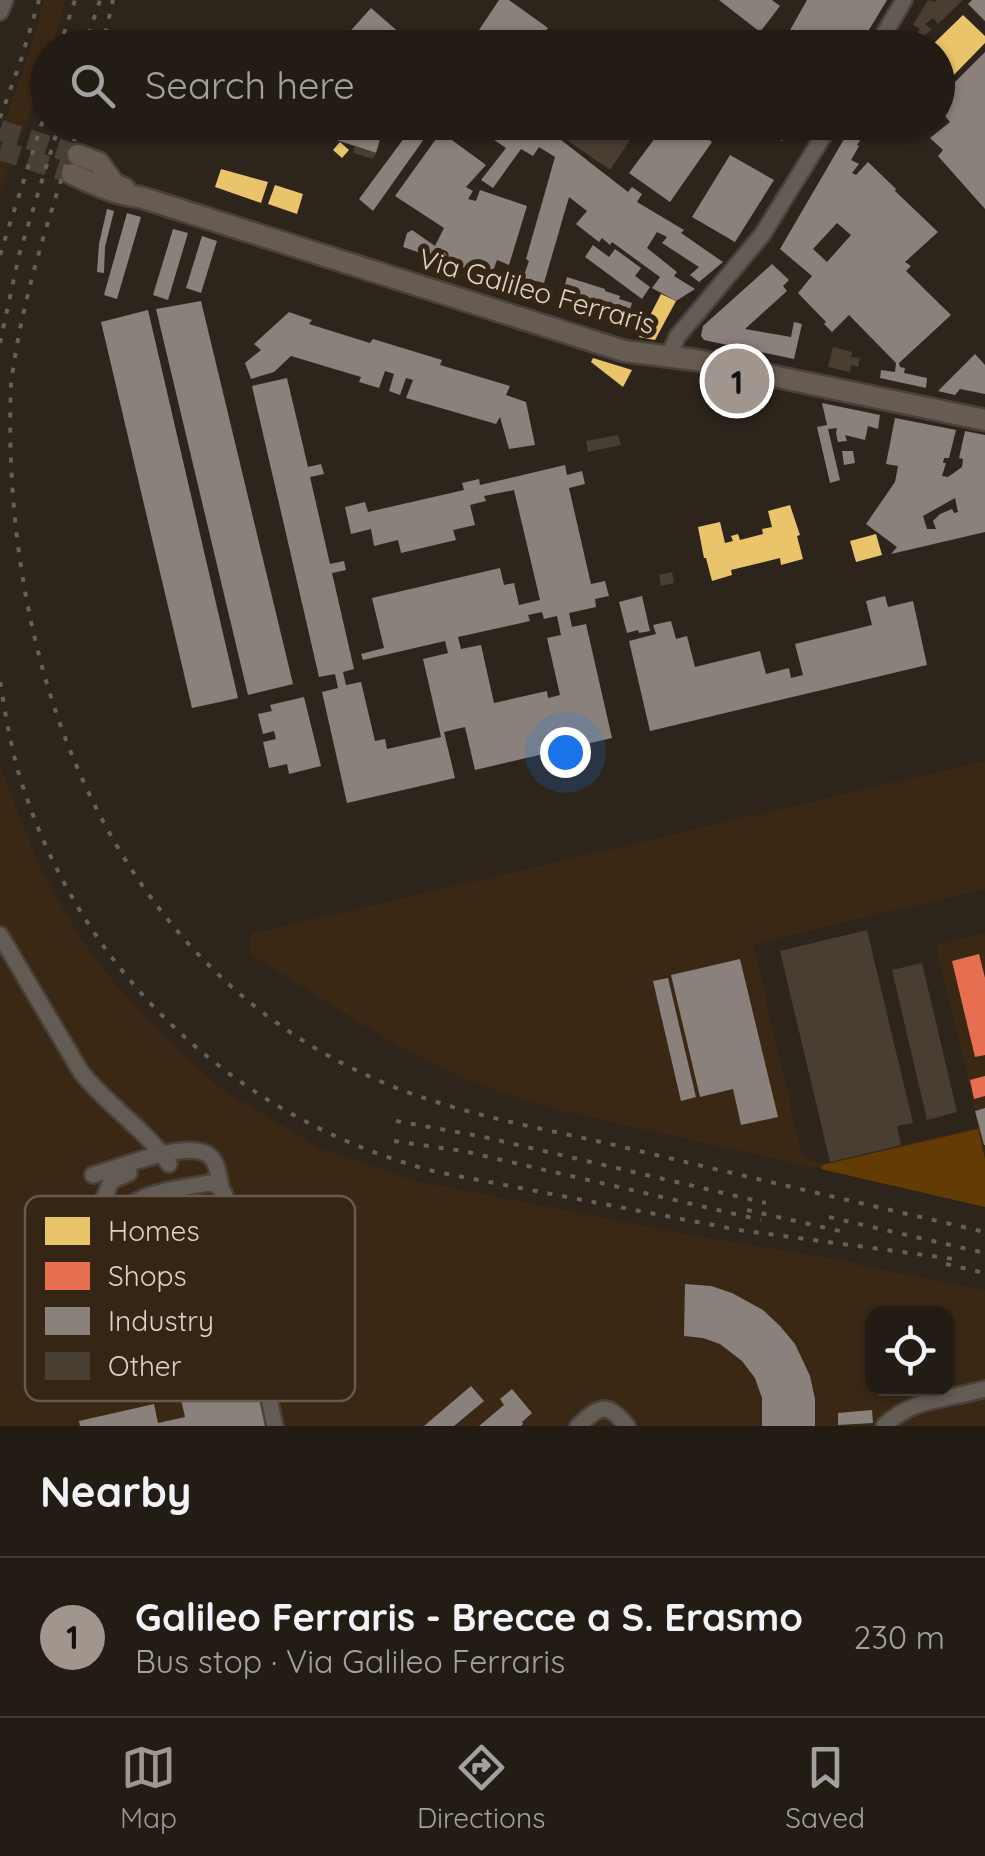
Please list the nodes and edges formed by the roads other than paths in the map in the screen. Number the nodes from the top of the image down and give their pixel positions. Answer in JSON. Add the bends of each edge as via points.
{"nodes":[{"id":1,"x":5,"y":0,"type":"edge"},
{"id":2,"x":904,"y":0,"type":"edge"},
{"id":3,"x":0,"y":12,"type":"edge"},
{"id":4,"x":886,"y":30,"type":"edge"},
{"id":5,"x":821,"y":140,"type":"edge"},
{"id":6,"x":75,"y":165,"type":"tunnel mouth"},
{"id":7,"x":669,"y":356,"type":"junction"},
{"id":8,"x":985,"y":420,"type":"edge"},
{"id":9,"x":0,"y":934,"type":"edge"},
{"id":10,"x":166,"y":1159,"type":"junction"},
{"id":11,"x":93,"y":1175,"type":"dead end"},
{"id":12,"x":222,"y":1188,"type":"junction"},
{"id":13,"x":105,"y":1196,"type":"edge"},
{"id":14,"x":152,"y":1196,"type":"edge"},
{"id":15,"x":224,"y":1196,"type":"edge"},
{"id":16,"x":985,"y":1389,"type":"edge"},
{"id":17,"x":270,"y":1401,"type":"edge"},
{"id":18,"x":276,"y":1426,"type":"edge"},
{"id":19,"x":578,"y":1426,"type":"edge"},
{"id":20,"x":626,"y":1426,"type":"edge"},
{"id":21,"x":884,"y":1426,"type":"edge"}],
"edges":[{"from":1,"to":3,"type":"street"},
{"from":2,"to":4,"type":"street"},
{"from":5,"to":7,"type":"street","via":[[762,235],[676,337]]},
{"from":6,"to":7,"type":"main road","name":"Via Galileo Ferraris","via":[[103,188],[624,350]]},
{"from":7,"to":8,"type":"main road","name":"Via Galileo Ferraris"},
{"from":9,"to":10,"type":"street","via":[[81,1072]]},
{"from":10,"to":11,"type":"street"},
{"from":10,"to":12,"type":"street","via":[[200,1150],[211,1157]]},
{"from":10,"to":13,"type":"street","via":[[111,1181]]},
{"from":12,"to":14,"type":"street","via":[[208,1183]]},
{"from":12,"to":15,"type":"street"},
{"from":16,"to":21,"type":"street","via":[[917,1404]]},
{"from":17,"to":18,"type":"street"},
{"from":19,"to":20,"type":"street","via":[[604,1408]]}]}
